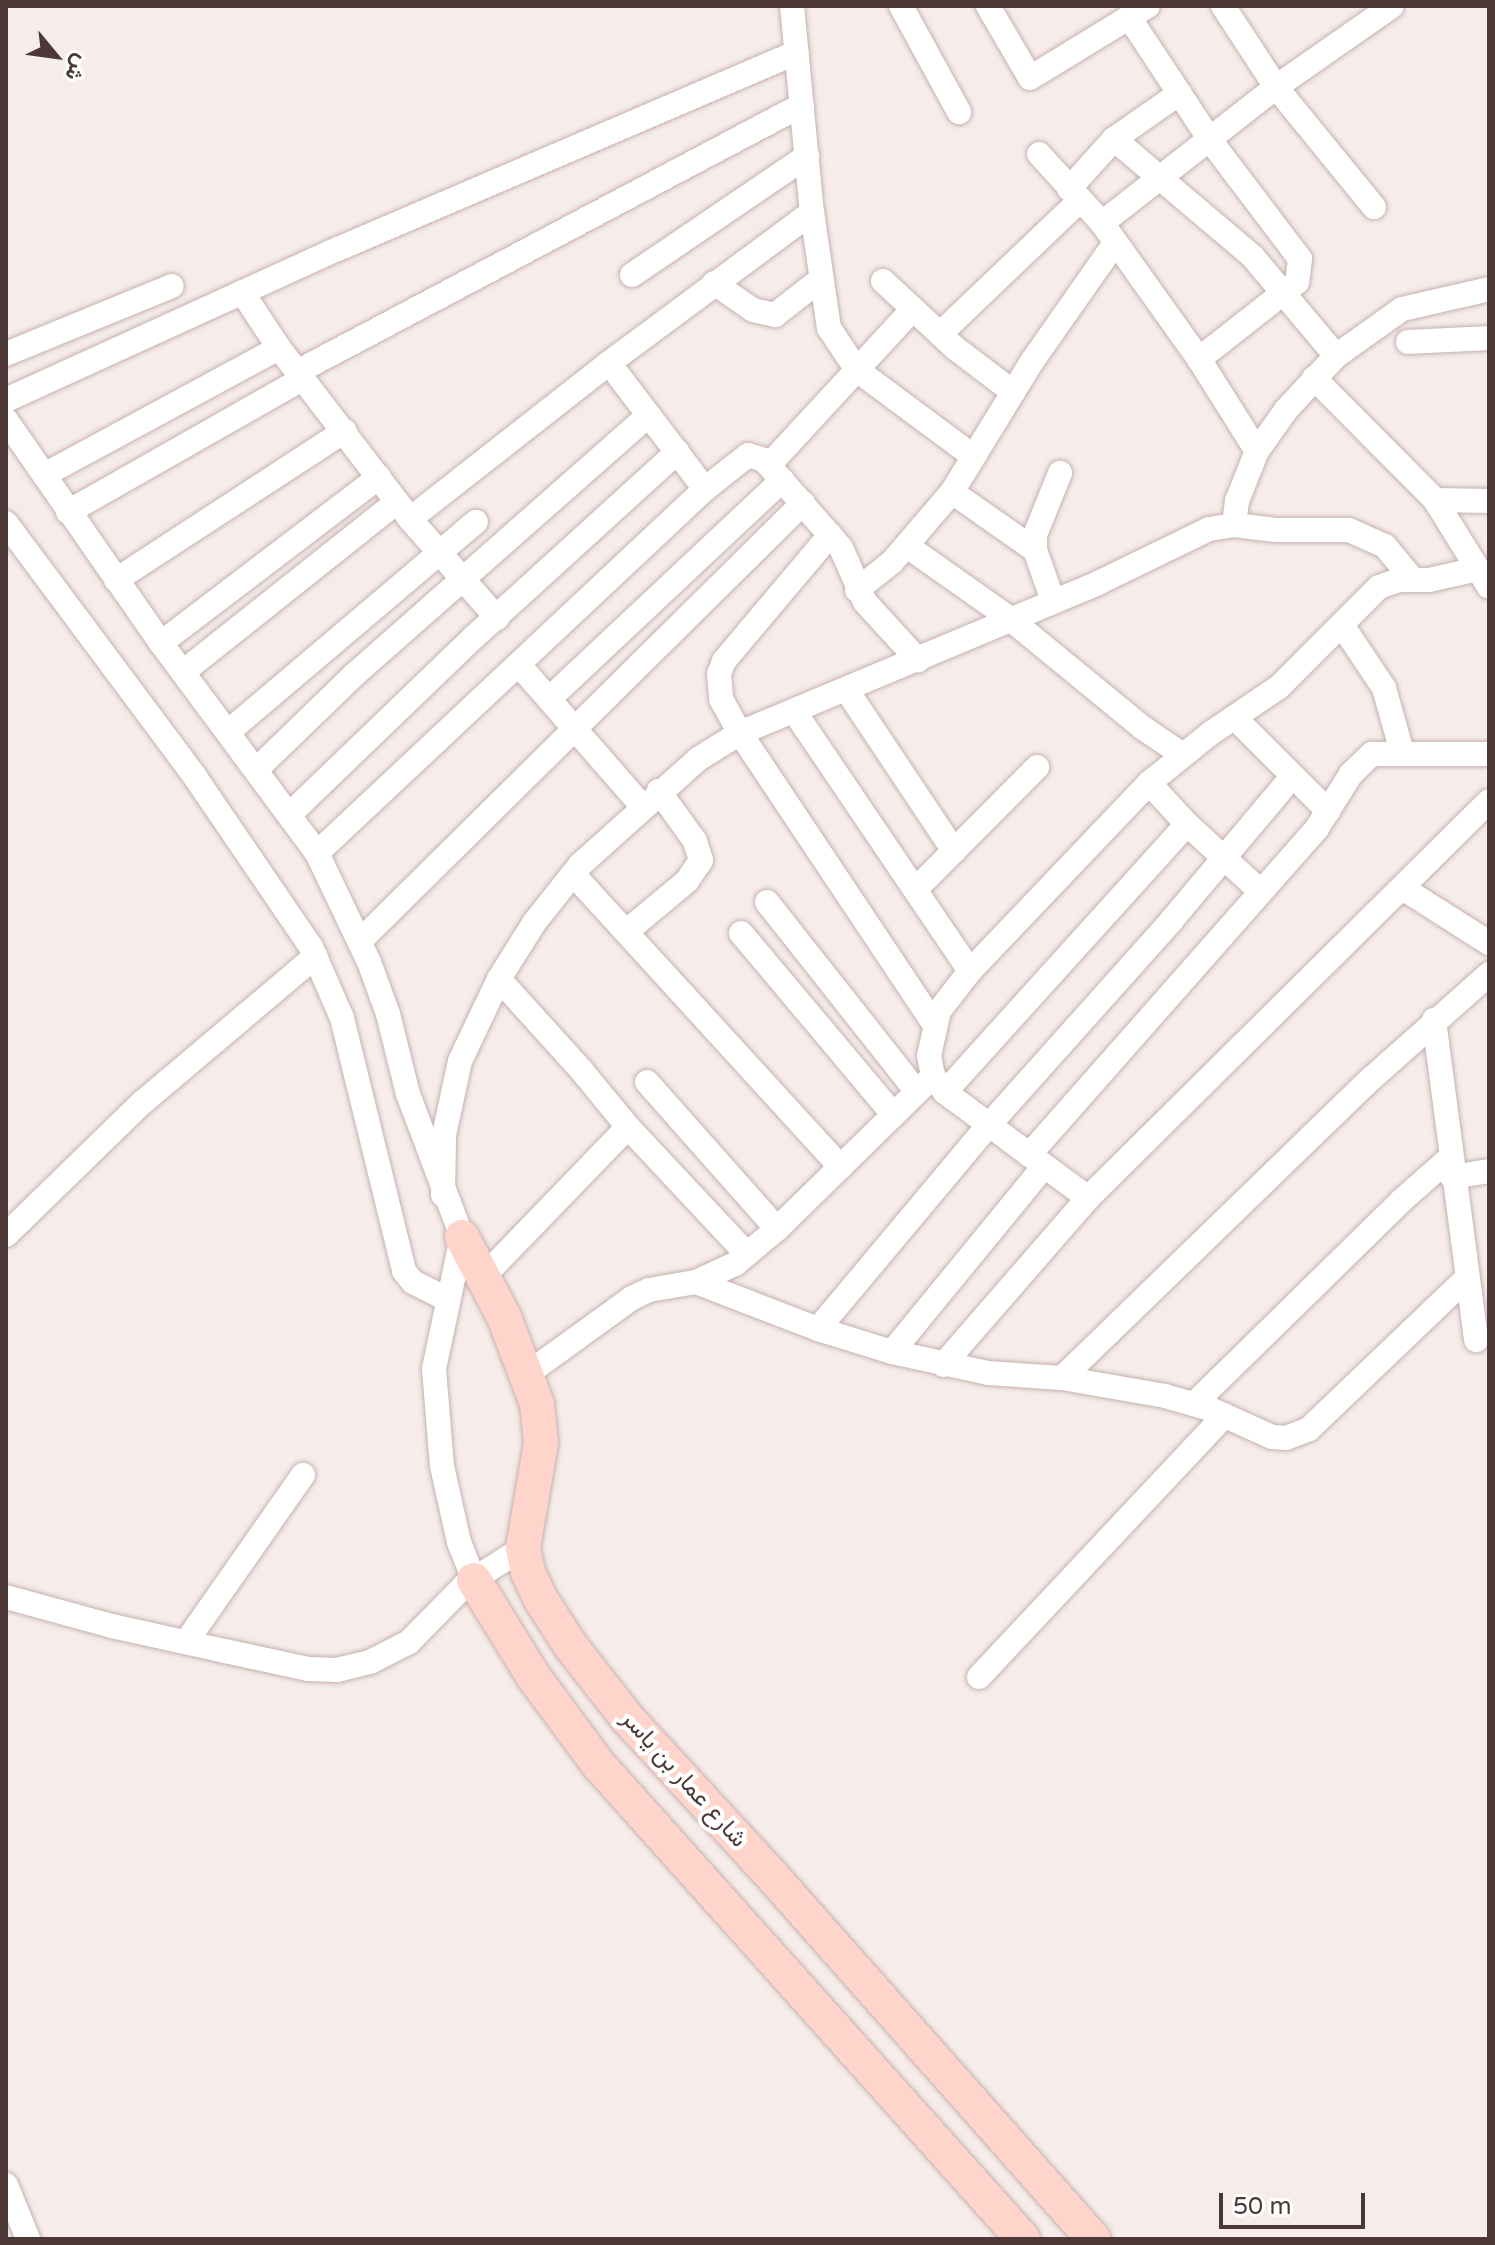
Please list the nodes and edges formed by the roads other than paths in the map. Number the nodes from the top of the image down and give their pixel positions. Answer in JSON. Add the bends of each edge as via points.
{"nodes":[{"id":1,"x":792,"y":6,"type":"edge"},
{"id":2,"x":902,"y":6,"type":"edge"},
{"id":3,"x":988,"y":6,"type":"edge"},
{"id":4,"x":1223,"y":6,"type":"edge"},
{"id":5,"x":1392,"y":6,"type":"edge"},
{"id":6,"x":1138,"y":12,"type":"edge"},
{"id":7,"x":797,"y":52,"type":"junction"},
{"id":8,"x":1276,"y":87,"type":"junction"},
{"id":9,"x":1180,"y":93,"type":"junction"},
{"id":10,"x":802,"y":105,"type":"junction"},
{"id":11,"x":959,"y":112,"type":"dead end"},
{"id":12,"x":1114,"y":139,"type":"junction"},
{"id":13,"x":1210,"y":140,"type":"junction"},
{"id":14,"x":1039,"y":154,"type":"dead end"},
{"id":15,"x":807,"y":156,"type":"junction"},
{"id":16,"x":1158,"y":177,"type":"junction"},
{"id":17,"x":1074,"y":195,"type":"junction"},
{"id":18,"x":1374,"y":207,"type":"dead end"},
{"id":19,"x":812,"y":212,"type":"junction"},
{"id":20,"x":1109,"y":233,"type":"junction"},
{"id":21,"x":632,"y":275,"type":"dead end"},
{"id":22,"x":821,"y":279,"type":"junction"},
{"id":23,"x":883,"y":281,"type":"dead end"},
{"id":24,"x":714,"y":283,"type":"junction"},
{"id":25,"x":172,"y":286,"type":"dead end"},
{"id":26,"x":1489,"y":289,"type":"edge"},
{"id":27,"x":242,"y":292,"type":"junction"},
{"id":28,"x":1284,"y":294,"type":"junction"},
{"id":29,"x":913,"y":309,"type":"junction"},
{"id":30,"x":940,"y":334,"type":"junction"},
{"id":31,"x":1489,"y":338,"type":"edge"},
{"id":32,"x":1408,"y":342,"type":"dead end"},
{"id":33,"x":279,"y":348,"type":"junction"},
{"id":34,"x":6,"y":354,"type":"edge"},
{"id":35,"x":1336,"y":356,"type":"junction"},
{"id":36,"x":1199,"y":359,"type":"junction"},
{"id":37,"x":609,"y":363,"type":"junction"},
{"id":38,"x":857,"y":370,"type":"junction"},
{"id":39,"x":300,"y":376,"type":"junction"},
{"id":40,"x":1314,"y":378,"type":"junction"},
{"id":41,"x":1013,"y":392,"type":"junction"},
{"id":42,"x":6,"y":400,"type":"edge"},
{"id":43,"x":649,"y":415,"type":"junction"},
{"id":44,"x":6,"y":420,"type":"edge"},
{"id":45,"x":345,"y":431,"type":"junction"},
{"id":46,"x":1257,"y":451,"type":"junction"},
{"id":47,"x":677,"y":452,"type":"junction"},
{"id":48,"x":973,"y":456,"type":"junction"},
{"id":49,"x":776,"y":473,"type":"junction"},
{"id":50,"x":1060,"y":473,"type":"dead end"},
{"id":51,"x":44,"y":475,"type":"junction"},
{"id":52,"x":379,"y":477,"type":"junction"},
{"id":53,"x":705,"y":489,"type":"junction"},
{"id":54,"x":952,"y":492,"type":"junction"},
{"id":55,"x":1435,"y":500,"type":"junction"},
{"id":56,"x":1489,"y":501,"type":"edge"},
{"id":57,"x":803,"y":503,"type":"junction"},
{"id":58,"x":404,"y":510,"type":"junction"},
{"id":59,"x":68,"y":512,"type":"junction"},
{"id":60,"x":476,"y":522,"type":"dead end"},
{"id":61,"x":6,"y":523,"type":"edge"},
{"id":62,"x":1234,"y":525,"type":"junction"},
{"id":63,"x":830,"y":535,"type":"junction"},
{"id":64,"x":907,"y":546,"type":"junction"},
{"id":65,"x":1035,"y":550,"type":"junction"},
{"id":66,"x":439,"y":553,"type":"junction"},
{"id":67,"x":1483,"y":578,"type":"edge"},
{"id":68,"x":116,"y":580,"type":"junction"},
{"id":69,"x":1413,"y":580,"type":"junction"},
{"id":70,"x":463,"y":582,"type":"junction"},
{"id":71,"x":857,"y":590,"type":"junction"},
{"id":72,"x":1053,"y":601,"type":"junction"},
{"id":73,"x":497,"y":618,"type":"junction"},
{"id":74,"x":1009,"y":618,"type":"junction"},
{"id":75,"x":1342,"y":625,"type":"junction"},
{"id":76,"x":161,"y":643,"type":"junction"},
{"id":77,"x":918,"y":660,"type":"junction"},
{"id":78,"x":519,"y":665,"type":"junction"},
{"id":79,"x":183,"y":672,"type":"junction"},
{"id":80,"x":846,"y":689,"type":"junction"},
{"id":81,"x":549,"y":699,"type":"junction"},
{"id":82,"x":794,"y":711,"type":"junction"},
{"id":83,"x":1235,"y":718,"type":"junction"},
{"id":84,"x":578,"y":729,"type":"junction"},
{"id":85,"x":228,"y":732,"type":"junction"},
{"id":86,"x":740,"y":733,"type":"junction"},
{"id":87,"x":1402,"y":752,"type":"junction"},
{"id":88,"x":1489,"y":754,"type":"edge"},
{"id":89,"x":1183,"y":755,"type":"junction"},
{"id":90,"x":1037,"y":767,"type":"dead end"},
{"id":91,"x":257,"y":769,"type":"junction"},
{"id":92,"x":1292,"y":777,"type":"junction"},
{"id":93,"x":1149,"y":783,"type":"junction"},
{"id":94,"x":650,"y":799,"type":"junction"},
{"id":95,"x":1489,"y":801,"type":"edge"},
{"id":96,"x":1328,"y":811,"type":"junction"},
{"id":97,"x":290,"y":814,"type":"junction"},
{"id":98,"x":1187,"y":824,"type":"junction"},
{"id":99,"x":954,"y":851,"type":"junction"},
{"id":100,"x":317,"y":853,"type":"junction"},
{"id":101,"x":1224,"y":860,"type":"junction"},
{"id":102,"x":573,"y":874,"type":"junction"},
{"id":103,"x":916,"y":889,"type":"junction"},
{"id":104,"x":1404,"y":889,"type":"junction"},
{"id":105,"x":1260,"y":891,"type":"junction"},
{"id":106,"x":767,"y":902,"type":"dead end"},
{"id":107,"x":1484,"y":930,"type":"edge"},
{"id":108,"x":627,"y":931,"type":"junction"},
{"id":109,"x":741,"y":933,"type":"dead end"},
{"id":110,"x":360,"y":941,"type":"junction"},
{"id":111,"x":316,"y":956,"type":"junction"},
{"id":112,"x":970,"y":971,"type":"junction"},
{"id":113,"x":1489,"y":974,"type":"edge"},
{"id":114,"x":499,"y":979,"type":"junction"},
{"id":115,"x":1434,"y":1020,"type":"junction"},
{"id":116,"x":934,"y":1024,"type":"junction"},
{"id":117,"x":647,"y":1082,"type":"dead end"},
{"id":118,"x":931,"y":1086,"type":"junction"},
{"id":119,"x":892,"y":1113,"type":"junction"},
{"id":120,"x":988,"y":1126,"type":"junction"},
{"id":121,"x":628,"y":1127,"type":"junction"},
{"id":122,"x":1036,"y":1160,"type":"junction"},
{"id":123,"x":841,"y":1167,"type":"junction"},
{"id":124,"x":1451,"y":1168,"type":"junction"},
{"id":125,"x":1489,"y":1171,"type":"edge"},
{"id":126,"x":443,"y":1195,"type":"junction"},
{"id":127,"x":1088,"y":1198,"type":"junction"},
{"id":128,"x":777,"y":1229,"type":"junction"},
{"id":129,"x":6,"y":1235,"type":"edge"},
{"id":130,"x":462,"y":1237,"type":"junction"},
{"id":131,"x":747,"y":1254,"type":"junction"},
{"id":132,"x":484,"y":1276,"type":"junction"},
{"id":133,"x":1467,"y":1278,"type":"junction"},
{"id":134,"x":696,"y":1282,"type":"junction"},
{"id":135,"x":446,"y":1299,"type":"junction"},
{"id":136,"x":818,"y":1329,"type":"junction"},
{"id":137,"x":1476,"y":1340,"type":"dead end"},
{"id":138,"x":892,"y":1352,"type":"junction"},
{"id":139,"x":943,"y":1365,"type":"junction"},
{"id":140,"x":527,"y":1374,"type":"junction"},
{"id":141,"x":1062,"y":1378,"type":"junction"},
{"id":142,"x":1195,"y":1403,"type":"junction"},
{"id":143,"x":1225,"y":1415,"type":"junction"},
{"id":144,"x":303,"y":1475,"type":"dead end"},
{"id":145,"x":514,"y":1554,"type":"junction"},
{"id":146,"x":478,"y":1577,"type":"junction"},
{"id":147,"x":6,"y":1597,"type":"edge"},
{"id":148,"x":186,"y":1642,"type":"junction"},
{"id":149,"x":979,"y":1677,"type":"dead end"},
{"id":150,"x":6,"y":2185,"type":"edge"},
{"id":151,"x":28,"y":2239,"type":"edge"},
{"id":152,"x":1023,"y":2239,"type":"edge"},
{"id":153,"x":1093,"y":2239,"type":"edge"}],
"edges":[{"from":1,"to":7,"type":"street"},
{"from":2,"to":11,"type":"street"},
{"from":3,"to":6,"type":"street","via":[[1030,78]]},
{"from":4,"to":8,"type":"street"},
{"from":5,"to":8,"type":"street"},
{"from":6,"to":9,"type":"street"},
{"from":7,"to":10,"type":"street"},
{"from":7,"to":27,"type":"street"},
{"from":8,"to":13,"type":"street"},
{"from":8,"to":18,"type":"street"},
{"from":9,"to":12,"type":"street"},
{"from":9,"to":13,"type":"street"},
{"from":10,"to":15,"type":"street"},
{"from":10,"to":39,"type":"street"},
{"from":12,"to":16,"type":"street"},
{"from":12,"to":17,"type":"street"},
{"from":13,"to":16,"type":"street"},
{"from":13,"to":28,"type":"street","via":[[1300,259],[1297,282]]},
{"from":14,"to":17,"type":"street"},
{"from":15,"to":19,"type":"street"},
{"from":15,"to":21,"type":"street"},
{"from":16,"to":20,"type":"street"},
{"from":16,"to":28,"type":"street","via":[[1237,241]]},
{"from":17,"to":20,"type":"street"},
{"from":17,"to":30,"type":"street"},
{"from":19,"to":22,"type":"street"},
{"from":19,"to":24,"type":"street"},
{"from":20,"to":36,"type":"street"},
{"from":20,"to":41,"type":"street"},
{"from":22,"to":24,"type":"street","via":[[775,315],[753,310]]},
{"from":22,"to":38,"type":"street","via":[[829,328]]},
{"from":23,"to":29,"type":"street"},
{"from":24,"to":37,"type":"street"},
{"from":25,"to":34,"type":"street"},
{"from":26,"to":35,"type":"street","via":[[1402,309]]},
{"from":27,"to":33,"type":"street"},
{"from":27,"to":42,"type":"street"},
{"from":28,"to":35,"type":"street"},
{"from":28,"to":36,"type":"street"},
{"from":29,"to":30,"type":"street"},
{"from":29,"to":38,"type":"street"},
{"from":30,"to":41,"type":"street"},
{"from":31,"to":32,"type":"street"},
{"from":33,"to":39,"type":"street"},
{"from":33,"to":51,"type":"street"},
{"from":35,"to":40,"type":"street"},
{"from":36,"to":46,"type":"street"},
{"from":37,"to":43,"type":"street"},
{"from":37,"to":58,"type":"street"},
{"from":38,"to":48,"type":"street"},
{"from":38,"to":49,"type":"street"},
{"from":39,"to":45,"type":"street"},
{"from":39,"to":59,"type":"street"},
{"from":40,"to":46,"type":"street"},
{"from":40,"to":55,"type":"street"},
{"from":41,"to":48,"type":"street"},
{"from":43,"to":47,"type":"street"},
{"from":43,"to":70,"type":"street"},
{"from":44,"to":51,"type":"street"},
{"from":45,"to":52,"type":"street"},
{"from":45,"to":68,"type":"street"},
{"from":46,"to":62,"type":"street","via":[[1241,489]]},
{"from":47,"to":53,"type":"street"},
{"from":47,"to":73,"type":"street"},
{"from":48,"to":54,"type":"street"},
{"from":49,"to":53,"type":"street","via":[[758,455],[748,455]]},
{"from":49,"to":57,"type":"street"},
{"from":49,"to":81,"type":"street"},
{"from":50,"to":65,"type":"street","via":[[1040,519]]},
{"from":51,"to":59,"type":"street"},
{"from":52,"to":58,"type":"street"},
{"from":52,"to":76,"type":"street"},
{"from":53,"to":78,"type":"street"},
{"from":54,"to":64,"type":"street"},
{"from":54,"to":65,"type":"street"},
{"from":55,"to":56,"type":"street"},
{"from":55,"to":67,"type":"street"},
{"from":57,"to":63,"type":"street"},
{"from":57,"to":84,"type":"street"},
{"from":58,"to":66,"type":"street"},
{"from":58,"to":79,"type":"street"},
{"from":59,"to":68,"type":"street"},
{"from":60,"to":66,"type":"street"},
{"from":61,"to":111,"type":"street","via":[[195,777]]},
{"from":62,"to":69,"type":"street","via":[[1349,530],[1385,546]]},
{"from":62,"to":72,"type":"street","via":[[1209,529]]},
{"from":63,"to":71,"type":"street","via":[[841,548]]},
{"from":63,"to":86,"type":"street","via":[[724,661],[718,685],[721,699]]},
{"from":64,"to":71,"type":"street"},
{"from":64,"to":74,"type":"street"},
{"from":65,"to":72,"type":"street"},
{"from":66,"to":70,"type":"street"},
{"from":66,"to":85,"type":"street"},
{"from":67,"to":69,"type":"street"},
{"from":68,"to":76,"type":"street"},
{"from":69,"to":75,"type":"street","via":[[1379,587]]},
{"from":70,"to":73,"type":"street"},
{"from":70,"to":91,"type":"street","via":[[354,675]]},
{"from":71,"to":77,"type":"street"},
{"from":72,"to":74,"type":"street"},
{"from":73,"to":97,"type":"street"},
{"from":74,"to":77,"type":"street"},
{"from":74,"to":89,"type":"street"},
{"from":75,"to":83,"type":"street","via":[[1306,664]]},
{"from":75,"to":87,"type":"street","via":[[1384,688]]},
{"from":76,"to":79,"type":"street"},
{"from":77,"to":80,"type":"street"},
{"from":78,"to":81,"type":"street"},
{"from":78,"to":100,"type":"street"},
{"from":79,"to":85,"type":"street"},
{"from":80,"to":82,"type":"street"},
{"from":80,"to":99,"type":"street"},
{"from":81,"to":84,"type":"street"},
{"from":82,"to":86,"type":"street"},
{"from":82,"to":103,"type":"street"},
{"from":83,"to":89,"type":"street"},
{"from":83,"to":92,"type":"street"},
{"from":84,"to":94,"type":"street"},
{"from":84,"to":110,"type":"street"},
{"from":85,"to":91,"type":"street"},
{"from":86,"to":94,"type":"street"},
{"from":86,"to":116,"type":"street"},
{"from":87,"to":88,"type":"street"},
{"from":87,"to":96,"type":"street","via":[[1372,754],[1351,774]]},
{"from":89,"to":93,"type":"street"},
{"from":90,"to":99,"type":"street"},
{"from":91,"to":97,"type":"street"},
{"from":92,"to":96,"type":"street"},
{"from":92,"to":101,"type":"street"},
{"from":93,"to":98,"type":"street"},
{"from":93,"to":112,"type":"street"},
{"from":94,"to":102,"type":"street"},
{"from":94,"to":108,"type":"street","via":[[695,841],[701,860],[687,881]]},
{"from":95,"to":104,"type":"street"},
{"from":96,"to":105,"type":"street"},
{"from":97,"to":100,"type":"street"},
{"from":98,"to":101,"type":"street"},
{"from":98,"to":118,"type":"street"},
{"from":99,"to":103,"type":"street"},
{"from":100,"to":110,"type":"street"},
{"from":101,"to":105,"type":"street"},
{"from":101,"to":120,"type":"street"},
{"from":102,"to":108,"type":"street"},
{"from":102,"to":114,"type":"street"},
{"from":103,"to":112,"type":"street"},
{"from":104,"to":107,"type":"street"},
{"from":104,"to":127,"type":"street"},
{"from":105,"to":122,"type":"street"},
{"from":106,"to":118,"type":"street"},
{"from":108,"to":123,"type":"street"},
{"from":109,"to":119,"type":"street"},
{"from":110,"to":126,"type":"street"},
{"from":111,"to":129,"type":"street","via":[[143,1102]]},
{"from":111,"to":135,"type":"street","via":[[342,1018],[404,1271],[413,1282]]},
{"from":112,"to":116,"type":"street"},
{"from":113,"to":115,"type":"street"},
{"from":114,"to":121,"type":"street"},
{"from":114,"to":126,"type":"street","via":[[460,1061],[444,1135]]},
{"from":115,"to":124,"type":"street"},
{"from":115,"to":141,"type":"street"},
{"from":116,"to":118,"type":"street"},
{"from":117,"to":128,"type":"street"},
{"from":118,"to":119,"type":"street"},
{"from":118,"to":120,"type":"street"},
{"from":119,"to":123,"type":"street"},
{"from":120,"to":122,"type":"street"},
{"from":120,"to":136,"type":"street"},
{"from":121,"to":131,"type":"street"},
{"from":121,"to":132,"type":"street"},
{"from":122,"to":127,"type":"street"},
{"from":122,"to":138,"type":"street"},
{"from":123,"to":128,"type":"street"},
{"from":124,"to":125,"type":"street"},
{"from":124,"to":133,"type":"street"},
{"from":124,"to":142,"type":"street","via":[[1401,1201]]},
{"from":126,"to":130,"type":"street"},
{"from":127,"to":139,"type":"street"},
{"from":128,"to":131,"type":"street"},
{"from":130,"to":132,"type":"street","name":"شارع عمار بن ياسر"},
{"from":130,"to":135,"type":"street"},
{"from":131,"to":134,"type":"street"},
{"from":132,"to":140,"type":"street","name":"شارع عمار بن ياسر"},
{"from":133,"to":137,"type":"street"},
{"from":133,"to":143,"type":"street","via":[[1309,1429],[1272,1437]]},
{"from":134,"to":136,"type":"street"},
{"from":134,"to":140,"type":"street","via":[[632,1298]]},
{"from":135,"to":146,"type":"street","via":[[434,1369],[440,1444],[459,1542]]},
{"from":136,"to":138,"type":"street"},
{"from":138,"to":139,"type":"street"},
{"from":139,"to":141,"type":"street"},
{"from":140,"to":145,"type":"street","name":"شارع عمار بن ياسر","via":[[541,1443]]},
{"from":141,"to":142,"type":"street"},
{"from":142,"to":143,"type":"street"},
{"from":143,"to":149,"type":"street"},
{"from":144,"to":148,"type":"street"},
{"from":145,"to":146,"type":"street"},
{"from":145,"to":153,"type":"street","name":"شارع عمار بن ياسر","via":[[570,1645],[627,1718]]},
{"from":146,"to":148,"type":"street","via":[[409,1642],[354,1666],[308,1669]]},
{"from":146,"to":152,"type":"street","via":[[533,1676],[598,1764]]},
{"from":147,"to":148,"type":"street"},
{"from":150,"to":151,"type":"street"}]}
